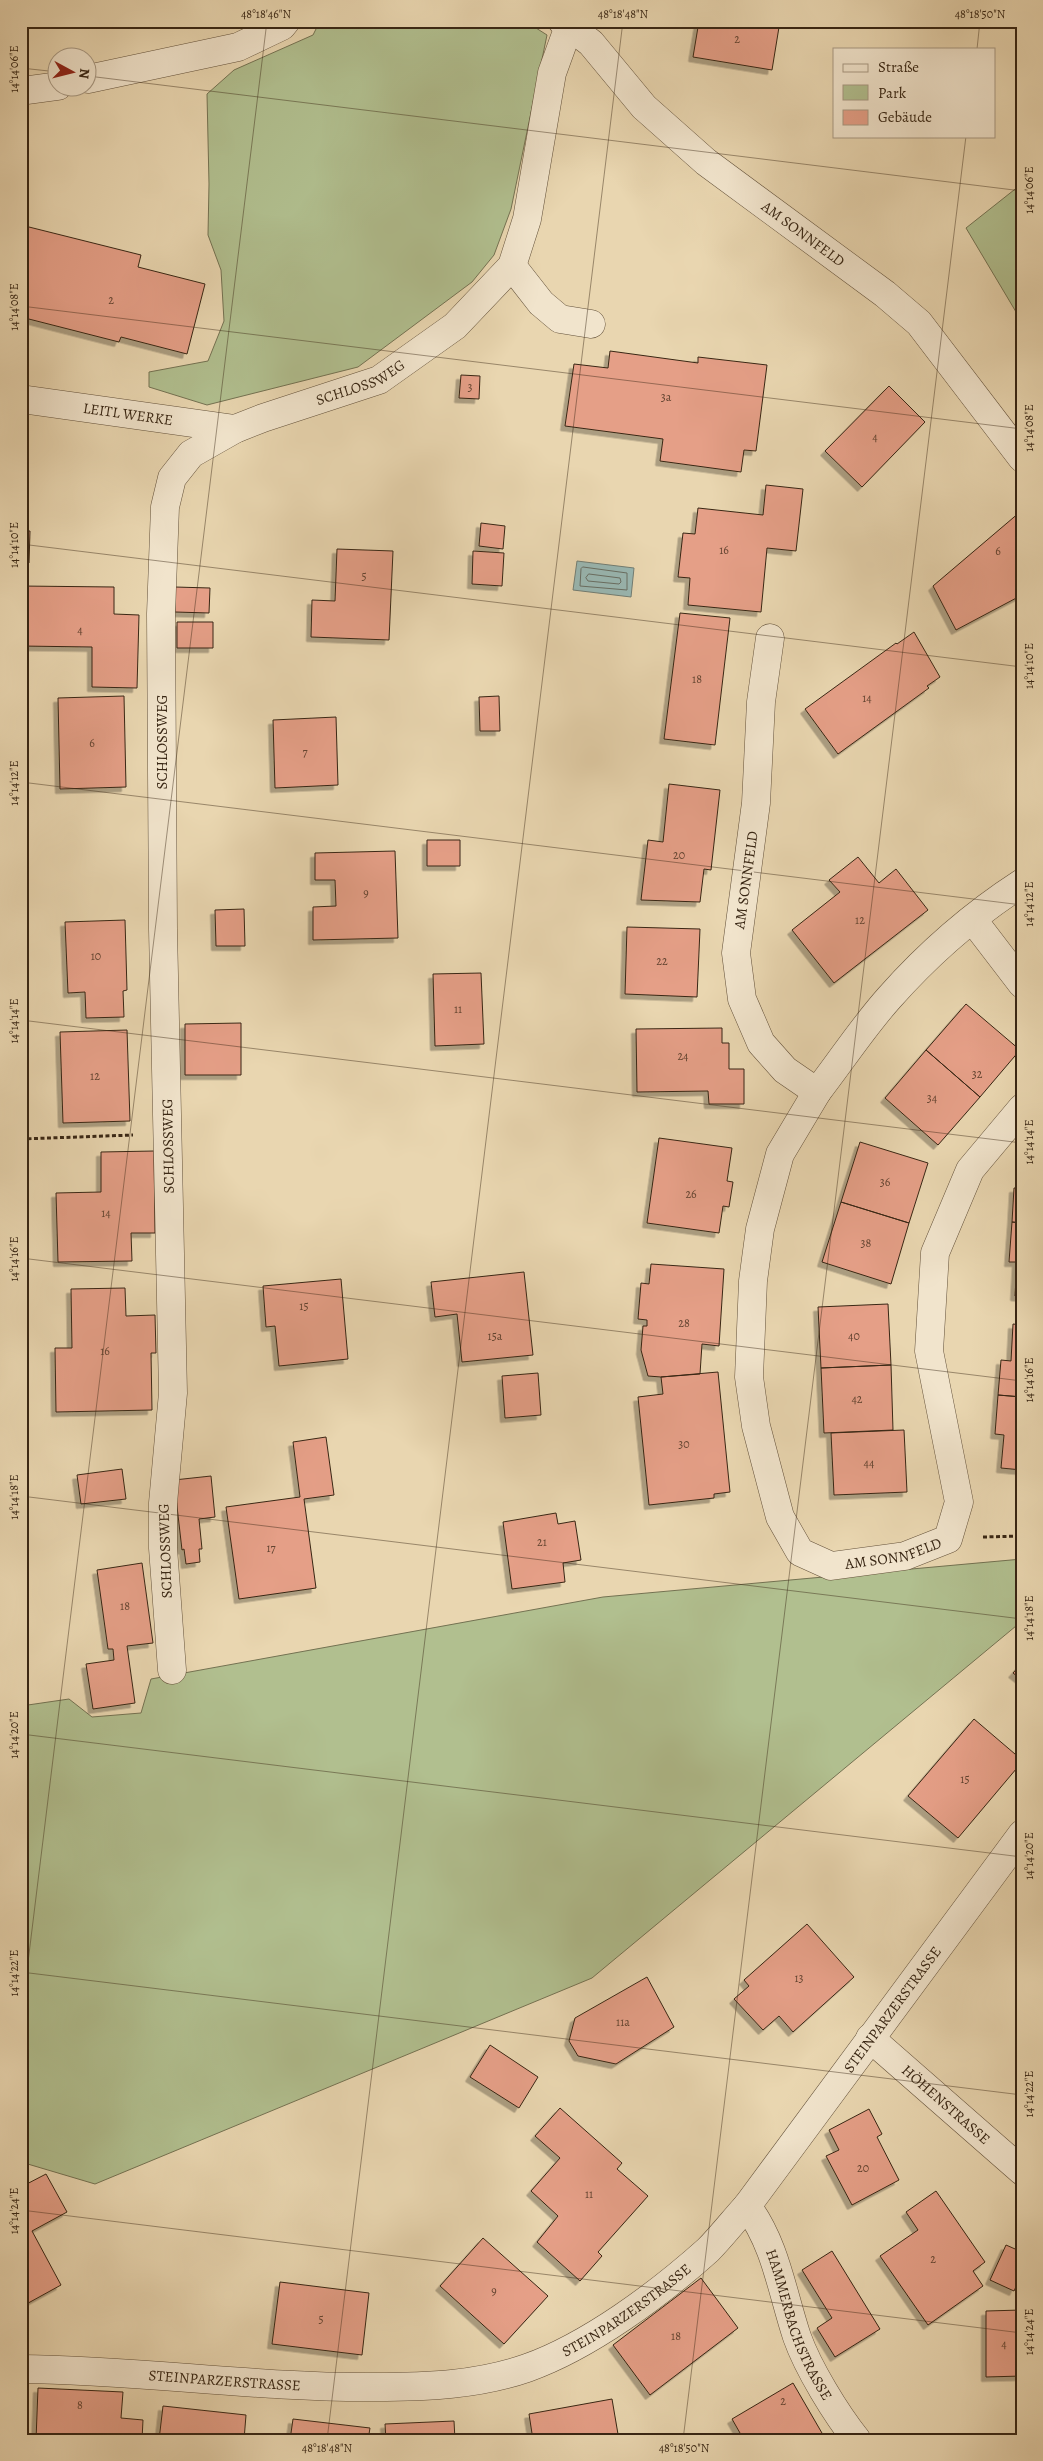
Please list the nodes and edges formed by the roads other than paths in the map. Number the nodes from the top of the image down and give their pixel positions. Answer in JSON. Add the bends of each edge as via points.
{"nodes":[{"id":1,"x":286,"y":21,"type":"edge"},
{"id":2,"x":567,"y":23,"type":"edge"},
{"id":3,"x":98,"y":77,"type":"edge"},
{"id":4,"x":48,"y":87,"type":"edge"},
{"id":5,"x":21,"y":91,"type":"edge"},
{"id":6,"x":512,"y":266,"type":"junction"},
{"id":7,"x":591,"y":324,"type":"dead end"},
{"id":8,"x":21,"y":400,"type":"edge"},
{"id":9,"x":235,"y":430,"type":"junction"},
{"id":10,"x":1022,"y":458,"type":"edge"},
{"id":11,"x":770,"y":638,"type":"dead end"},
{"id":12,"x":1022,"y":883,"type":"edge"},
{"id":13,"x":973,"y":920,"type":"junction"},
{"id":14,"x":1022,"y":984,"type":"edge"},
{"id":15,"x":817,"y":1092,"type":"junction"},
{"id":16,"x":1022,"y":1108,"type":"edge"},
{"id":17,"x":172,"y":1670,"type":"dead end"},
{"id":18,"x":1022,"y":1834,"type":"edge"},
{"id":19,"x":870,"y":2038,"type":"junction"},
{"id":20,"x":1022,"y":2171,"type":"edge"},
{"id":21,"x":748,"y":2206,"type":"junction"},
{"id":22,"x":21,"y":2369,"type":"edge"},
{"id":23,"x":857,"y":2440,"type":"edge"}],
"edges":[{"from":1,"to":3,"type":"street","via":[[238,47]]},
{"from":2,"to":6,"type":"street","name":"SCHLOSSWEG","via":[[552,73],[527,219]]},
{"from":2,"to":10,"type":"street","name":"AM SONNFELD","via":[[591,44],[644,107],[706,162],[885,294],[919,323]]},
{"from":4,"to":5,"type":"street"},
{"from":6,"to":7,"type":"street","via":[[541,303],[560,319]]},
{"from":6,"to":9,"type":"street","name":"SCHLOSSWEG","via":[[455,326],[379,380]]},
{"from":8,"to":9,"type":"street","name":"LEITL WERKE"},
{"from":9,"to":17,"type":"street","name":"SCHLOSSWEG","via":[[191,454],[172,478],[165,507],[161,722],[173,1393],[163,1503],[163,1548]]},
{"from":11,"to":15,"type":"street","name":"AM SONNFELD","via":[[761,702],[756,803],[736,953],[742,999],[760,1043],[785,1070]]},
{"from":12,"to":13,"type":"street","name":"AM SONNFELD"},
{"from":13,"to":14,"type":"street"},
{"from":13,"to":15,"type":"street","name":"AM SONNFELD","via":[[889,998]]},
{"from":15,"to":16,"type":"street","name":"AM SONNFELD","via":[[780,1154],[760,1229],[749,1377],[756,1426],[780,1517],[800,1552],[831,1566],[905,1556],[948,1539],[959,1502],[929,1351],[935,1253],[970,1170]]},
{"from":18,"to":19,"type":"street","name":"STEINPARZERSTRASSE"},
{"from":19,"to":20,"type":"street","name":"HÖHENSTRASSE"},
{"from":19,"to":21,"type":"street","name":"STEINPARZERSTRASSE"},
{"from":21,"to":22,"type":"street","name":"STEINPARZERSTRASSE","via":[[709,2248],[674,2278],[574,2348],[526,2368],[468,2382],[434,2386],[342,2387],[90,2370]]},
{"from":21,"to":23,"type":"street","name":"HAMMERBACHSTRASSE","via":[[762,2225],[772,2251],[798,2340],[822,2388]]}]}
